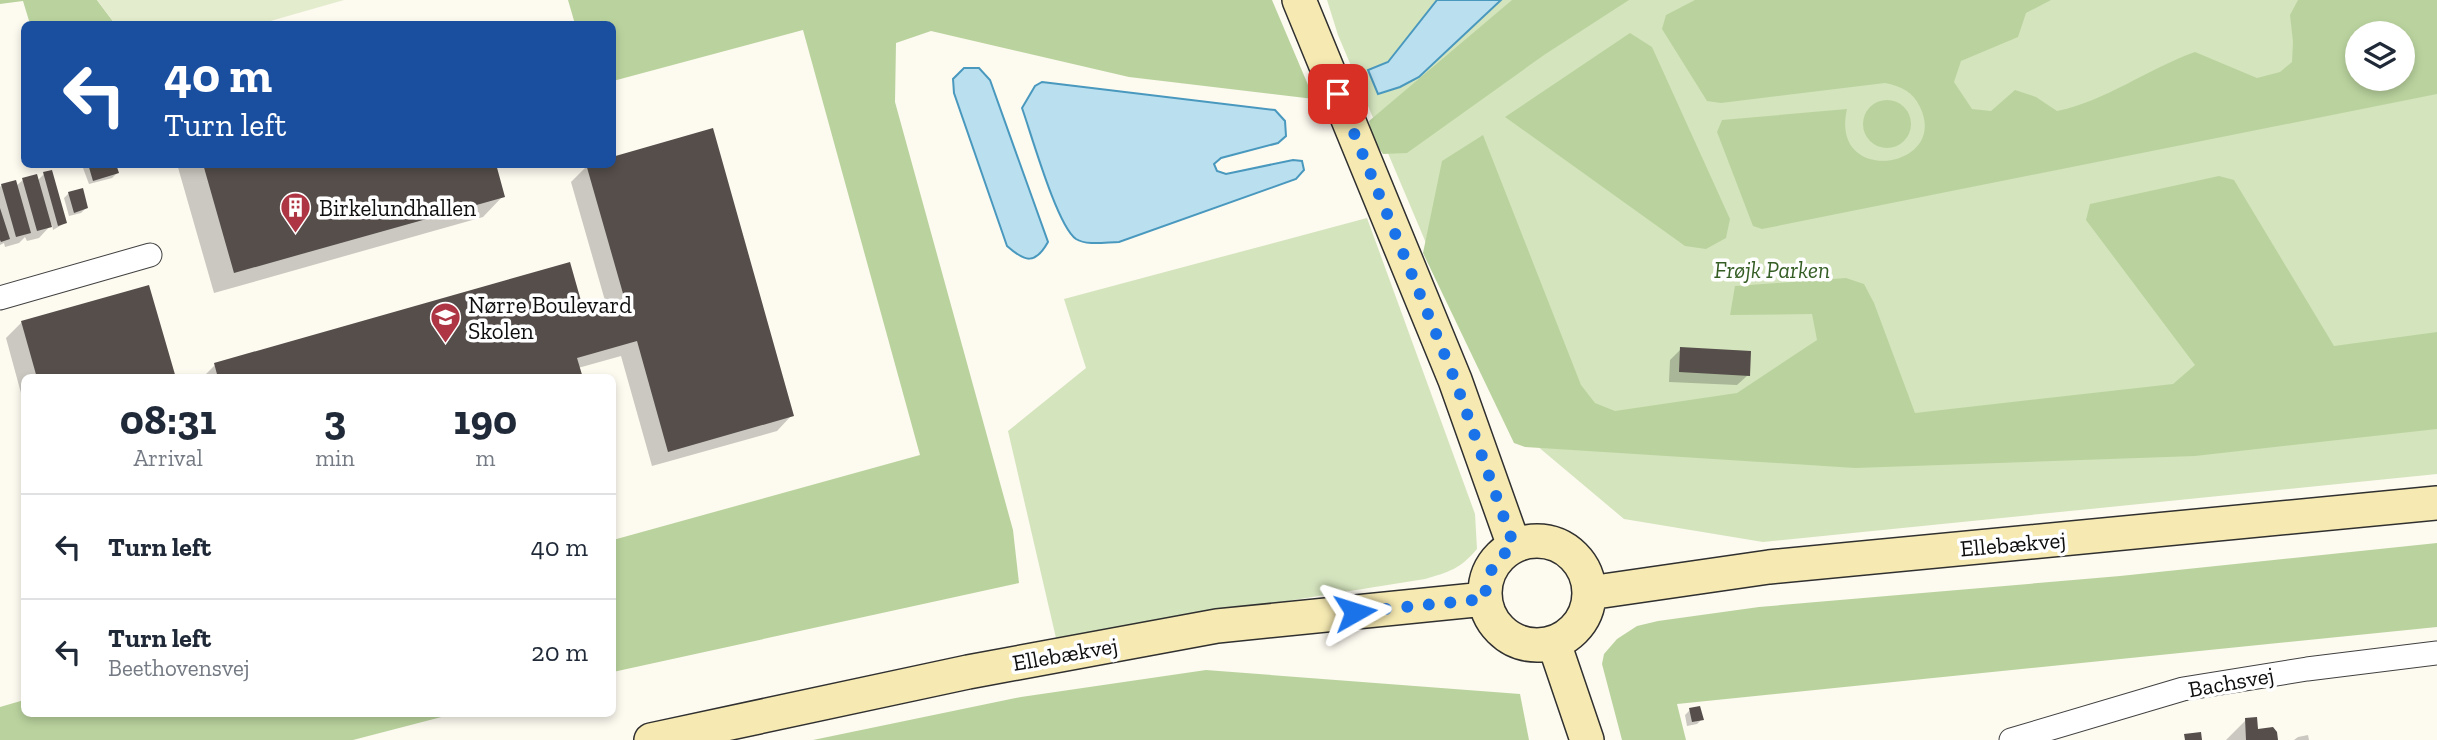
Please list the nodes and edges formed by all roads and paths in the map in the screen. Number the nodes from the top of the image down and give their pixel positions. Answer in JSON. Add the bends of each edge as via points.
{"nodes":[{"id":1,"x":1299,"y":0,"type":"edge"},
{"id":2,"x":150,"y":255,"type":"dead end"},
{"id":3,"x":0,"y":298,"type":"edge"},
{"id":4,"x":2437,"y":503,"type":"edge"},
{"id":5,"x":1514,"y":546,"type":"junction"},
{"id":6,"x":1589,"y":593,"type":"junction"},
{"id":7,"x":1485,"y":599,"type":"junction"},
{"id":8,"x":1554,"y":643,"type":"junction"},
{"id":9,"x":2437,"y":653,"type":"edge"},
{"id":10,"x":2024,"y":738,"type":"edge"},
{"id":11,"x":651,"y":740,"type":"edge"},
{"id":12,"x":1587,"y":740,"type":"edge"}],
"edges":[{"from":1,"to":5,"type":"street","via":[[1455,380]]},
{"from":2,"to":3,"type":"street"},
{"from":4,"to":6,"type":"street","name":"Ellebækvej","via":[[1769,567]]},
{"from":5,"to":6,"type":"street","via":[[1548,542],[1564,549],[1586,575]]},
{"from":5,"to":7,"type":"street","via":[[1491,568]]},
{"from":6,"to":8,"type":"street","via":[[1579,623]]},
{"from":7,"to":8,"type":"street","via":[[1501,632],[1535,646]]},
{"from":7,"to":11,"type":"street","name":"Ellebækvej","via":[[1217,626],[968,672]]},
{"from":8,"to":12,"type":"street"},
{"from":9,"to":10,"type":"street","name":"Bachsvej","via":[[2183,689]]}]}
